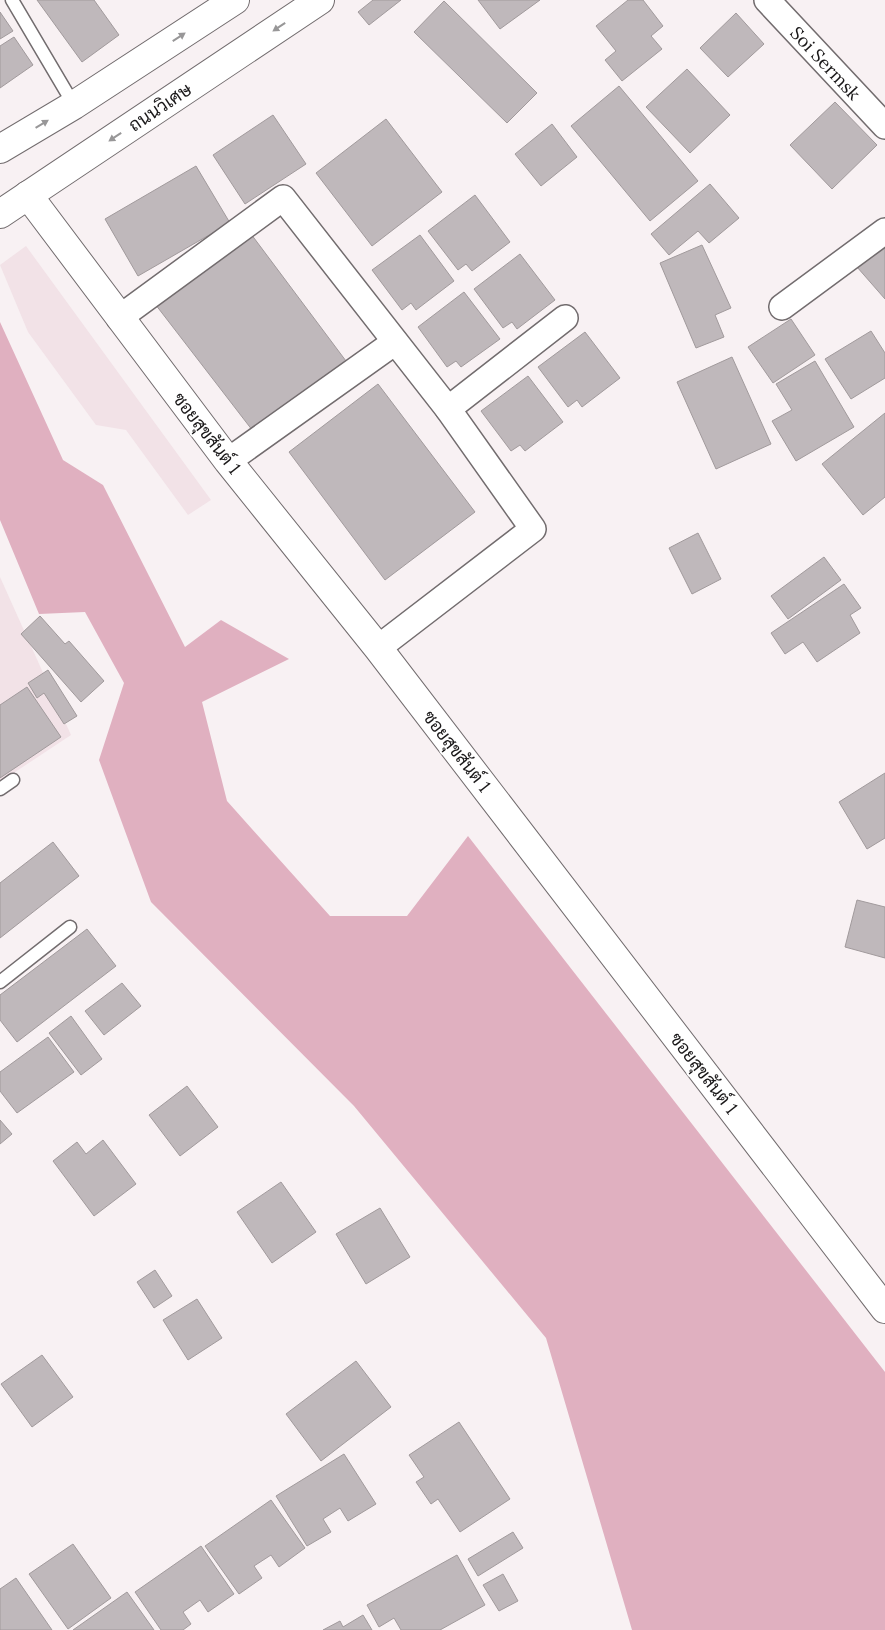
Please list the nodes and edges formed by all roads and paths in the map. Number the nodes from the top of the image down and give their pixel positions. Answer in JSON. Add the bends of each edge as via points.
{"nodes":[{"id":1,"x":12,"y":0,"type":"edge"},
{"id":2,"x":235,"y":0,"type":"edge"},
{"id":3,"x":320,"y":0,"type":"edge"},
{"id":4,"x":767,"y":0,"type":"edge"},
{"id":5,"x":74,"y":105,"type":"junction"},
{"id":6,"x":885,"y":126,"type":"edge"},
{"id":7,"x":0,"y":149,"type":"edge"},
{"id":8,"x":28,"y":195,"type":"junction"},
{"id":9,"x":0,"y":214,"type":"edge"},
{"id":10,"x":885,"y":231,"type":"edge"},
{"id":11,"x":782,"y":307,"type":"dead end"},
{"id":12,"x":119,"y":318,"type":"junction"},
{"id":13,"x":565,"y":318,"type":"dead end"},
{"id":14,"x":395,"y":342,"type":"junction"},
{"id":15,"x":448,"y":409,"type":"junction"},
{"id":16,"x":228,"y":461,"type":"junction"},
{"id":17,"x":378,"y":648,"type":"junction"},
{"id":18,"x":13,"y":780,"type":"dead end"},
{"id":19,"x":0,"y":789,"type":"edge"},
{"id":20,"x":70,"y":927,"type":"dead end"},
{"id":21,"x":0,"y":982,"type":"edge"},
{"id":22,"x":885,"y":1309,"type":"edge"}],
"edges":[{"from":1,"to":5,"type":"lane"},
{"from":5,"to":2,"type":"street","one_way":true},
{"from":3,"to":8,"type":"street","name":"ถนนวิเศษ","one_way":true},
{"from":4,"to":6,"type":"street","name":"Soi Sermsk"},
{"from":7,"to":5,"type":"street","one_way":true},
{"from":8,"to":9,"type":"street","name":"ถนนวิเศษ"},
{"from":8,"to":12,"type":"street","name":"ซอยสุขสันต์ 1"},
{"from":10,"to":11,"type":"street"},
{"from":12,"to":14,"type":"street","via":[[283,198]]},
{"from":12,"to":16,"type":"street","name":"ซอยสุขสันต์ 1"},
{"from":13,"to":15,"type":"street"},
{"from":14,"to":15,"type":"street"},
{"from":14,"to":16,"type":"street"},
{"from":15,"to":17,"type":"street","via":[[532,530]]},
{"from":16,"to":17,"type":"street","name":"ซอยสุขสันต์ 1"},
{"from":17,"to":22,"type":"street","name":"ซอยสุขสันต์ 1"},
{"from":18,"to":19,"type":"lane"},
{"from":20,"to":21,"type":"lane"}]}
